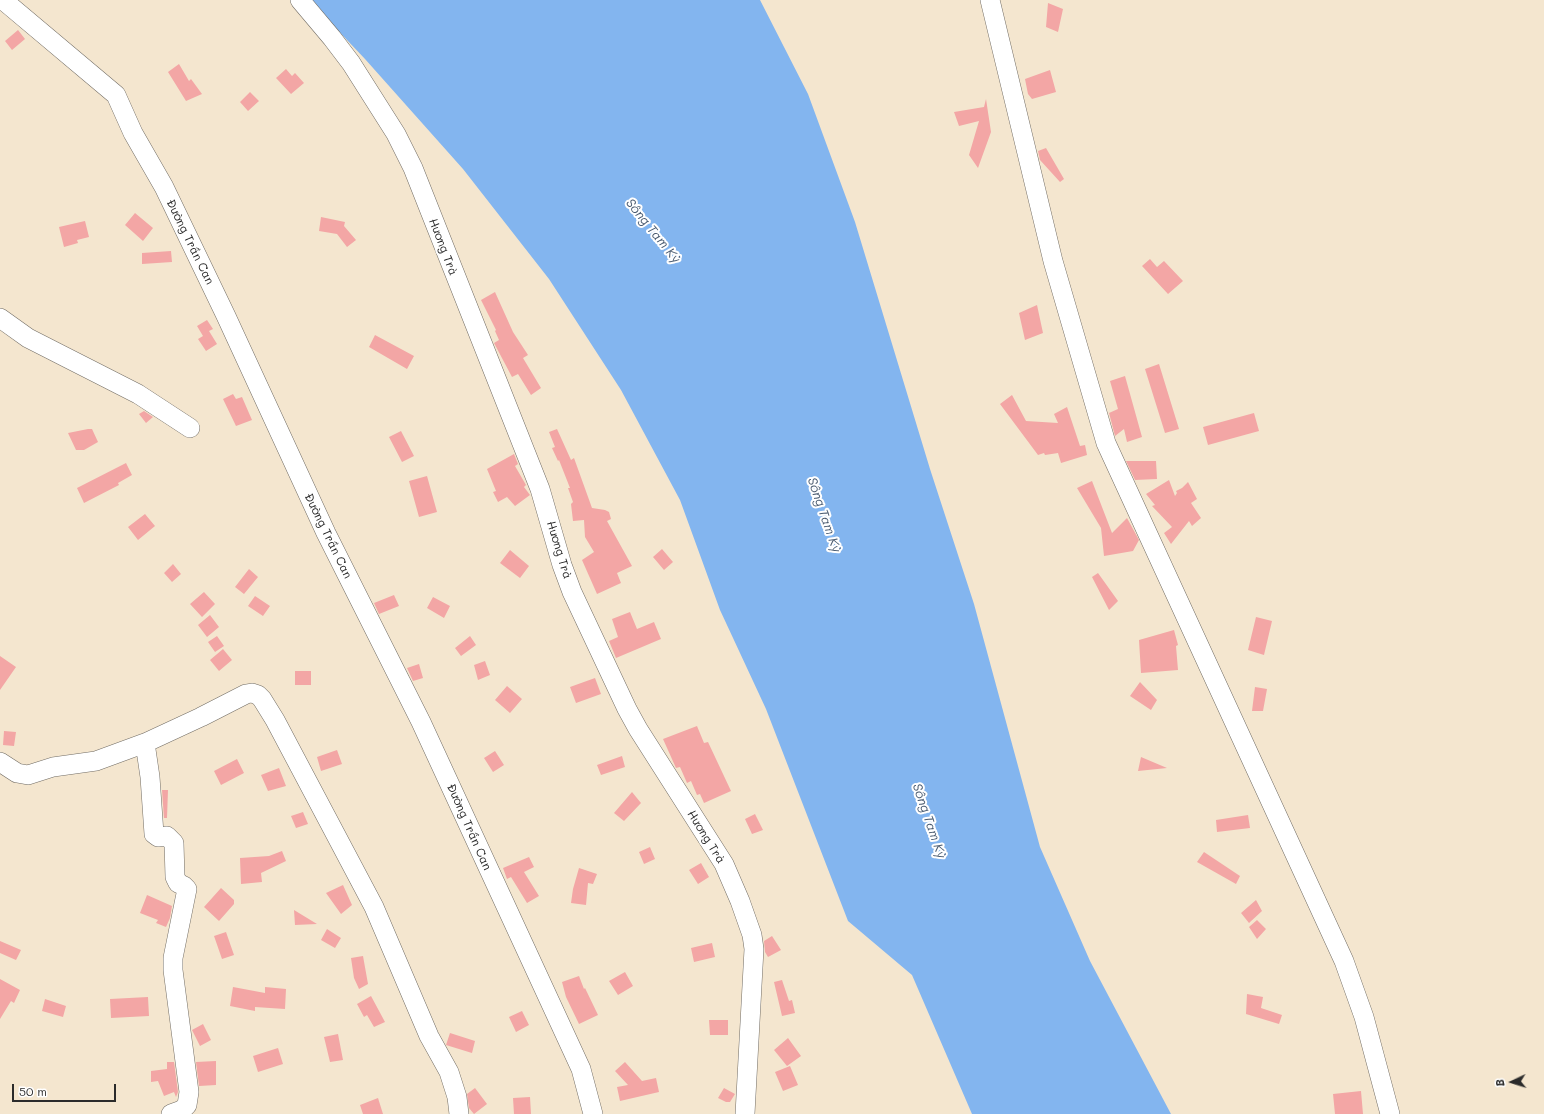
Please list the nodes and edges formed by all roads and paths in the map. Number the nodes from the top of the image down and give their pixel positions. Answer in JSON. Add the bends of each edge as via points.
{"nodes":[{"id":1,"x":3,"y":0,"type":"edge"},
{"id":2,"x":300,"y":0,"type":"edge"},
{"id":3,"x":990,"y":0,"type":"edge"},
{"id":4,"x":0,"y":318,"type":"edge"},
{"id":5,"x":190,"y":428,"type":"dead end"},
{"id":6,"x":145,"y":743,"type":"junction"},
{"id":7,"x":0,"y":762,"type":"edge"},
{"id":8,"x":171,"y":1114,"type":"edge"},
{"id":9,"x":459,"y":1114,"type":"edge"},
{"id":10,"x":593,"y":1114,"type":"edge"},
{"id":11,"x":745,"y":1114,"type":"edge"},
{"id":12,"x":1390,"y":1114,"type":"edge"}],
"edges":[{"from":1,"to":10,"type":"street","name":"Đường Trần Can","via":[[116,95],[132,133],[164,187],[326,533],[421,722],[580,1069]]},
{"from":2,"to":11,"type":"street","name":"Hương Trà","via":[[351,63],[396,134],[412,168],[540,489],[572,592],[627,709],[724,864],[740,901],[754,949]]},
{"from":3,"to":12,"type":"street","via":[[1054,261],[1106,443],[1344,962],[1364,1017]]},
{"from":4,"to":5,"type":"street","via":[[28,338],[138,394]]},
{"from":6,"to":7,"type":"street","via":[[96,761],[53,767],[28,775],[17,773]]},
{"from":6,"to":8,"type":"street","via":[[154,834],[158,837],[167,836],[174,843],[175,877],[187,893],[173,958],[173,970],[189,1092],[187,1106]]},
{"from":6,"to":9,"type":"street","via":[[246,694],[252,693],[262,699],[318,798],[374,907],[429,1036],[449,1072]]}]}
